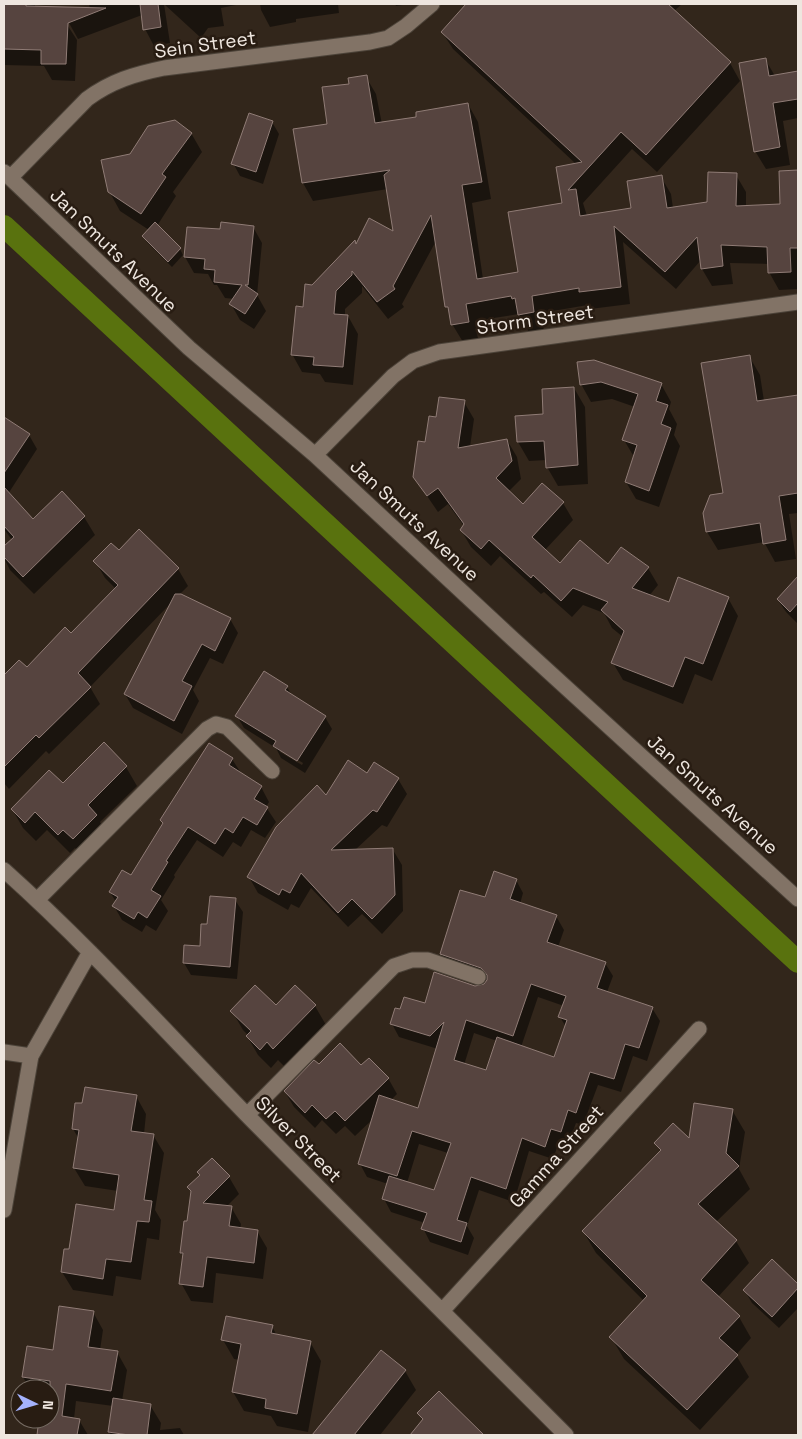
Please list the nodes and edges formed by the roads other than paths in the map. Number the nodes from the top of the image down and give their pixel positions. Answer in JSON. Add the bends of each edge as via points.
{"nodes":[{"id":1,"x":432,"y":4,"type":"edge"},
{"id":2,"x":7,"y":175,"type":"edge"},
{"id":3,"x":798,"y":302,"type":"edge"},
{"id":4,"x":316,"y":455,"type":"junction"},
{"id":5,"x":272,"y":771,"type":"dead end"},
{"id":6,"x":4,"y":870,"type":"edge"},
{"id":7,"x":798,"y":899,"type":"edge"},
{"id":8,"x":37,"y":900,"type":"junction"},
{"id":9,"x":90,"y":952,"type":"junction"},
{"id":10,"x":478,"y":977,"type":"dead end"},
{"id":11,"x":699,"y":1029,"type":"dead end"},
{"id":12,"x":4,"y":1052,"type":"edge"},
{"id":13,"x":30,"y":1056,"type":"junction"},
{"id":14,"x":247,"y":1115,"type":"junction"},
{"id":15,"x":4,"y":1210,"type":"edge"},
{"id":16,"x":442,"y":1311,"type":"junction"},
{"id":17,"x":566,"y":1435,"type":"edge"}],
"edges":[{"from":1,"to":2,"type":"street","name":"Sein Street","via":[[388,38],[131,75],[100,88]]},
{"from":2,"to":4,"type":"street","name":"Jan Smuts Avenue","via":[[189,348]]},
{"from":3,"to":4,"type":"street","name":"Storm Street","via":[[439,352],[413,361],[393,376]]},
{"from":4,"to":7,"type":"street","name":"Jan Smuts Avenue"},
{"from":5,"to":8,"type":"street","via":[[227,727],[216,724],[207,729]]},
{"from":6,"to":8,"type":"street","name":"Silver Street"},
{"from":8,"to":9,"type":"street","name":"Silver Street"},
{"from":9,"to":13,"type":"street"},
{"from":9,"to":14,"type":"street","name":"Silver Street"},
{"from":10,"to":14,"type":"street","via":[[428,960],[412,960],[394,966]]},
{"from":11,"to":16,"type":"street","name":"Gamma Street"},
{"from":12,"to":13,"type":"street"},
{"from":13,"to":15,"type":"street"},
{"from":14,"to":16,"type":"street","name":"Silver Street"},
{"from":16,"to":17,"type":"street","name":"Silver Street"}]}
